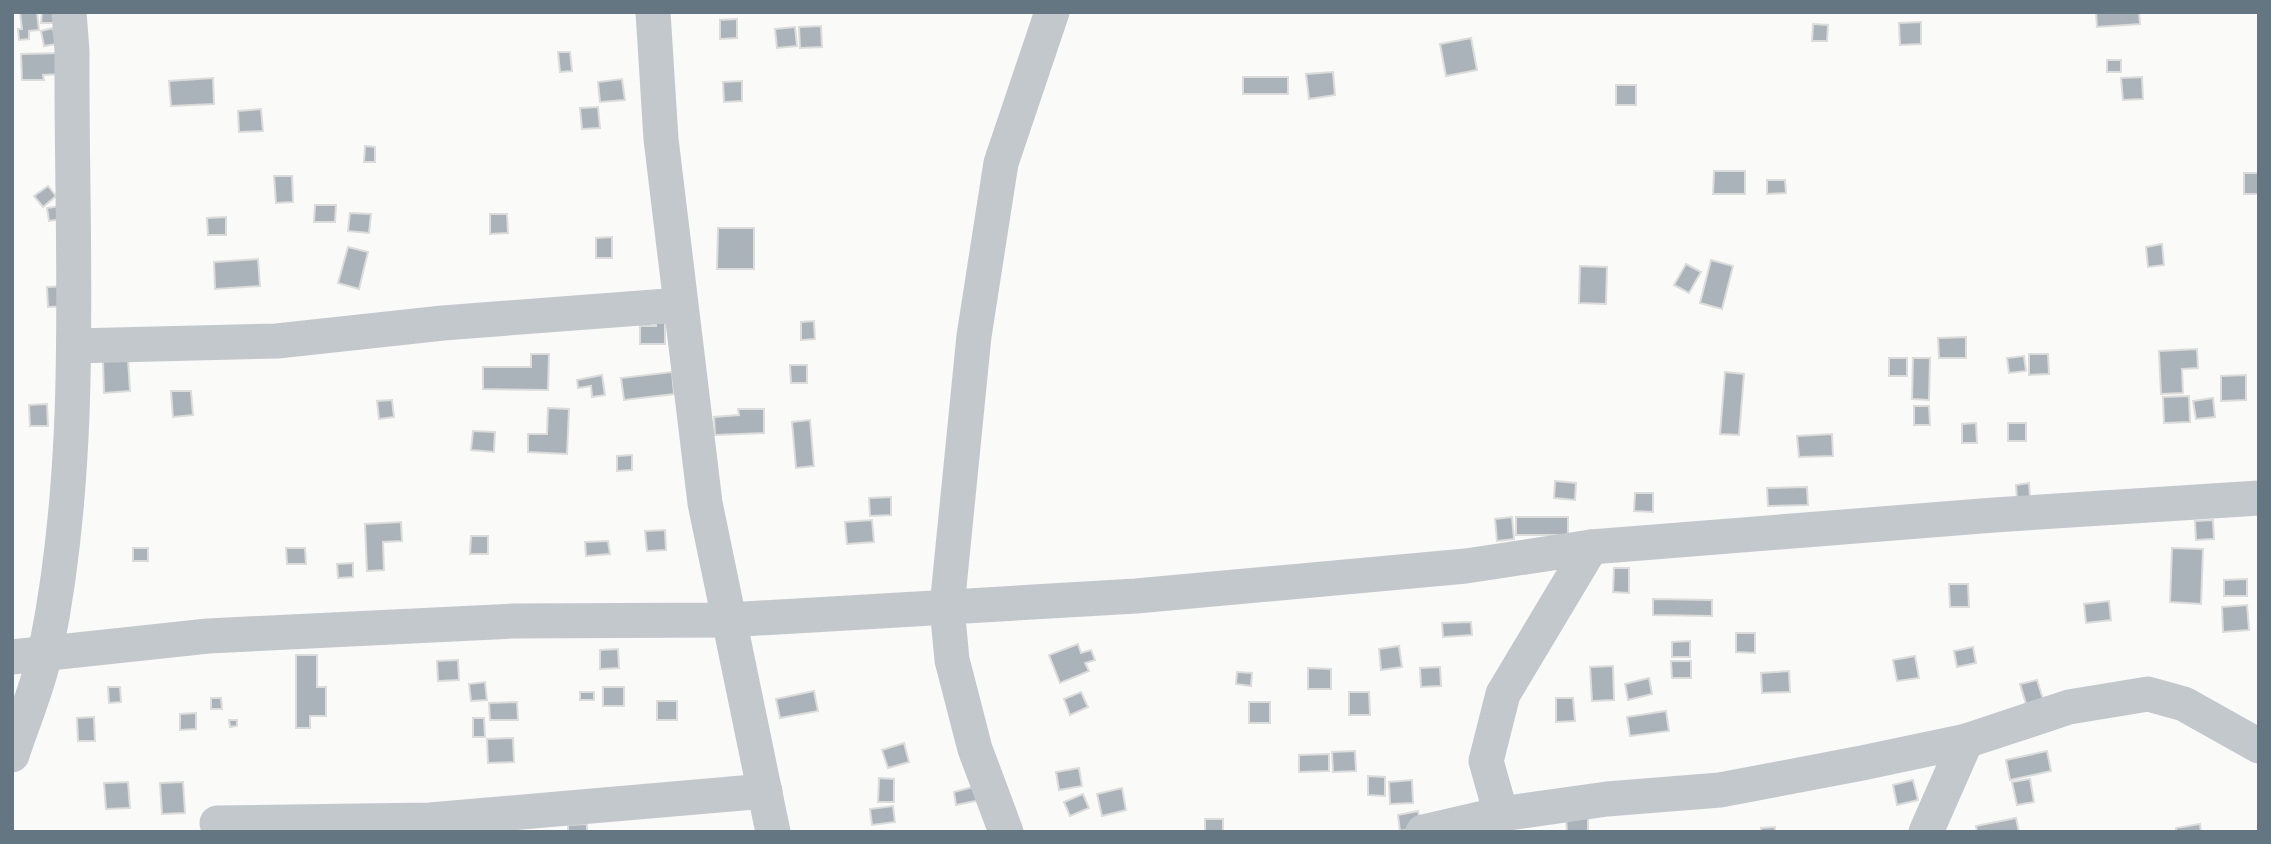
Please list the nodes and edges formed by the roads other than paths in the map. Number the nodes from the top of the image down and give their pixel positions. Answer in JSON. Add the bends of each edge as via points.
{"nodes":[{"id":1,"x":69,"y":12,"type":"edge"},
{"id":2,"x":653,"y":12,"type":"edge"},
{"id":3,"x":1052,"y":12,"type":"edge"},
{"id":4,"x":680,"y":305,"type":"junction"},
{"id":5,"x":74,"y":346,"type":"junction"},
{"id":6,"x":2259,"y":498,"type":"edge"},
{"id":7,"x":1591,"y":547,"type":"junction"},
{"id":8,"x":947,"y":607,"type":"junction"},
{"id":9,"x":727,"y":620,"type":"junction"},
{"id":10,"x":29,"y":655,"type":"edge"},
{"id":11,"x":1966,"y":741,"type":"junction"},
{"id":12,"x":2259,"y":746,"type":"edge"},
{"id":13,"x":12,"y":755,"type":"edge"},
{"id":14,"x":765,"y":791,"type":"junction"},
{"id":15,"x":1501,"y":814,"type":"junction"},
{"id":16,"x":217,"y":823,"type":"dead end"},
{"id":17,"x":773,"y":832,"type":"edge"},
{"id":18,"x":1006,"y":832,"type":"edge"},
{"id":19,"x":1423,"y":832,"type":"edge"},
{"id":20,"x":1926,"y":832,"type":"edge"}],
"edges":[{"from":1,"to":5,"type":"street"},
{"from":2,"to":4,"type":"street","via":[[661,139]]},
{"from":3,"to":8,"type":"street","via":[[1001,163],[974,336]]},
{"from":4,"to":5,"type":"street","via":[[277,341]]},
{"from":4,"to":9,"type":"street","via":[[705,503]]},
{"from":5,"to":10,"type":"street","via":[[65,538]]},
{"from":6,"to":7,"type":"street"},
{"from":7,"to":8,"type":"street","via":[[1397,572],[1136,596]]},
{"from":7,"to":15,"type":"street","via":[[1503,694],[1486,761]]},
{"from":8,"to":9,"type":"street"},
{"from":8,"to":18,"type":"street","via":[[952,660],[975,749]]},
{"from":9,"to":10,"type":"street","via":[[472,623],[208,636]]},
{"from":9,"to":14,"type":"street"},
{"from":10,"to":13,"type":"street"},
{"from":11,"to":12,"type":"street","via":[[2068,707],[2148,694],[2184,704]]},
{"from":11,"to":15,"type":"street","via":[[1720,790]]},
{"from":11,"to":20,"type":"street"},
{"from":14,"to":16,"type":"street","via":[[430,820]]},
{"from":14,"to":17,"type":"street"},
{"from":15,"to":19,"type":"street"}]}
